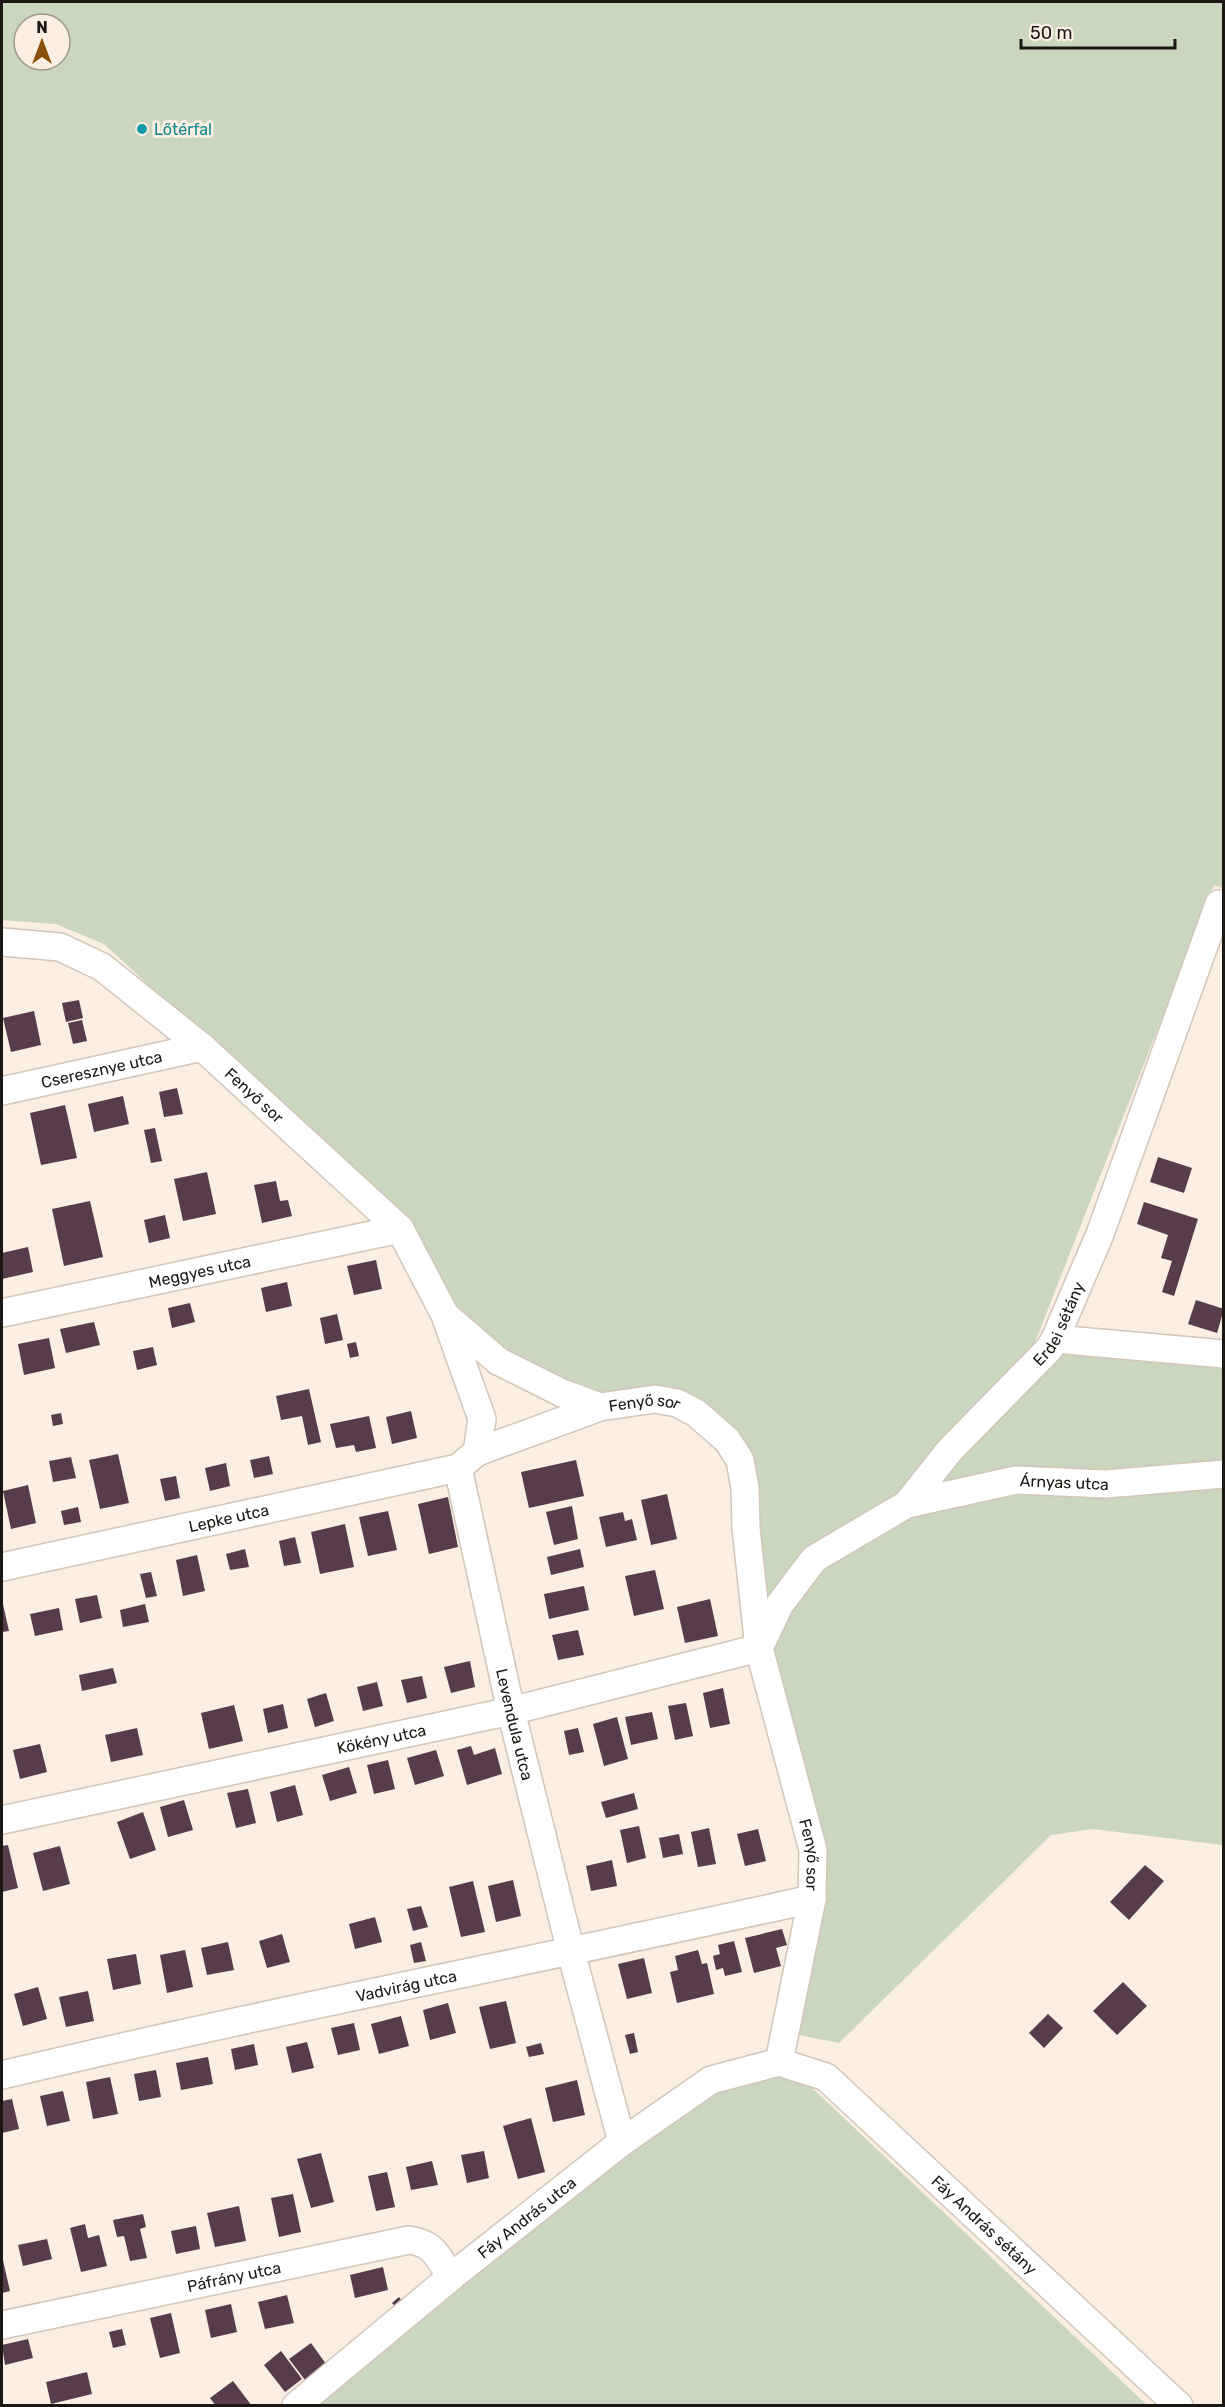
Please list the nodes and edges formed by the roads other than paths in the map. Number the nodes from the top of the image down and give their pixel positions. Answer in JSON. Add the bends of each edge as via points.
{"nodes":[{"id":1,"x":1219,"y":904,"type":"dead end"},
{"id":2,"x":2,"y":942,"type":"edge"},
{"id":3,"x":202,"y":1047,"type":"junction"},
{"id":4,"x":2,"y":1091,"type":"edge"},
{"id":5,"x":400,"y":1229,"type":"junction"},
{"id":6,"x":2,"y":1313,"type":"edge"},
{"id":7,"x":445,"y":1316,"type":"junction"},
{"id":8,"x":1055,"y":1339,"type":"junction"},
{"id":9,"x":1224,"y":1354,"type":"edge"},
{"id":10,"x":600,"y":1407,"type":"junction"},
{"id":11,"x":468,"y":1460,"type":"junction"},
{"id":12,"x":1224,"y":1474,"type":"edge"},
{"id":13,"x":907,"y":1504,"type":"junction"},
{"id":14,"x":2,"y":1567,"type":"edge"},
{"id":15,"x":759,"y":1648,"type":"junction"},
{"id":16,"x":511,"y":1711,"type":"junction"},
{"id":17,"x":2,"y":1820,"type":"edge"},
{"id":18,"x":812,"y":1899,"type":"junction"},
{"id":19,"x":571,"y":1952,"type":"junction"},
{"id":20,"x":779,"y":2062,"type":"junction"},
{"id":21,"x":2,"y":2075,"type":"edge"},
{"id":22,"x":622,"y":2142,"type":"junction"},
{"id":23,"x":451,"y":2277,"type":"junction"},
{"id":24,"x":2,"y":2325,"type":"edge"},
{"id":25,"x":296,"y":2406,"type":"edge"},
{"id":26,"x":1179,"y":2406,"type":"edge"}],
"edges":[{"from":1,"to":8,"type":"street","name":"Erdei sétány","via":[[1100,1234]]},
{"from":2,"to":3,"type":"street","name":"Fenyő sor","via":[[60,947],[102,967]]},
{"from":3,"to":4,"type":"street","name":"Cseresznye utca"},
{"from":3,"to":5,"type":"street","name":"Fenyő sor"},
{"from":5,"to":6,"type":"street","name":"Meggyes utca"},
{"from":5,"to":7,"type":"street","name":"Fenyő sor"},
{"from":7,"to":10,"type":"street","name":"Fenyő sor","via":[[498,1361]]},
{"from":7,"to":11,"type":"street","name":"Levendula utca","via":[[482,1419]]},
{"from":8,"to":9,"type":"street"},
{"from":8,"to":13,"type":"street","name":"Erdei sétány","via":[[950,1450]]},
{"from":10,"to":11,"type":"street","name":"Lepke utca"},
{"from":10,"to":15,"type":"street","name":"Fenyő sor","via":[[655,1399],[677,1403],[696,1413],[727,1440],[740,1460],[745,1488]]},
{"from":11,"to":14,"type":"street","name":"Lepke utca"},
{"from":11,"to":16,"type":"street","name":"Levendula utca"},
{"from":12,"to":13,"type":"street","name":"Árnyas utca","via":[[1106,1484],[1016,1480]]},
{"from":13,"to":15,"type":"street","name":"Erdei sétány","via":[[814,1559],[780,1604]]},
{"from":15,"to":16,"type":"street","name":"Kökény utca"},
{"from":15,"to":18,"type":"street","name":"Fenyő sor","via":[[813,1850]]},
{"from":16,"to":17,"type":"street","name":"Kökény utca"},
{"from":16,"to":19,"type":"street","name":"Levendula utca"},
{"from":18,"to":19,"type":"street","name":"Vadvirág utca"},
{"from":18,"to":20,"type":"street","name":"Fenyő sor"},
{"from":19,"to":21,"type":"street","name":"Vadvirág utca"},
{"from":19,"to":22,"type":"street","name":"Levendula utca"},
{"from":20,"to":22,"type":"street","name":"Fáy András utca","via":[[711,2080]]},
{"from":20,"to":26,"type":"street","name":"Fáy András sétány","via":[[826,2077]]},
{"from":22,"to":23,"type":"street","name":"Fáy András utca"},
{"from":23,"to":24,"type":"street","name":"Páfrány utca","via":[[425,2243],[409,2240]]},
{"from":23,"to":25,"type":"street","name":"Fáy András utca"}]}
